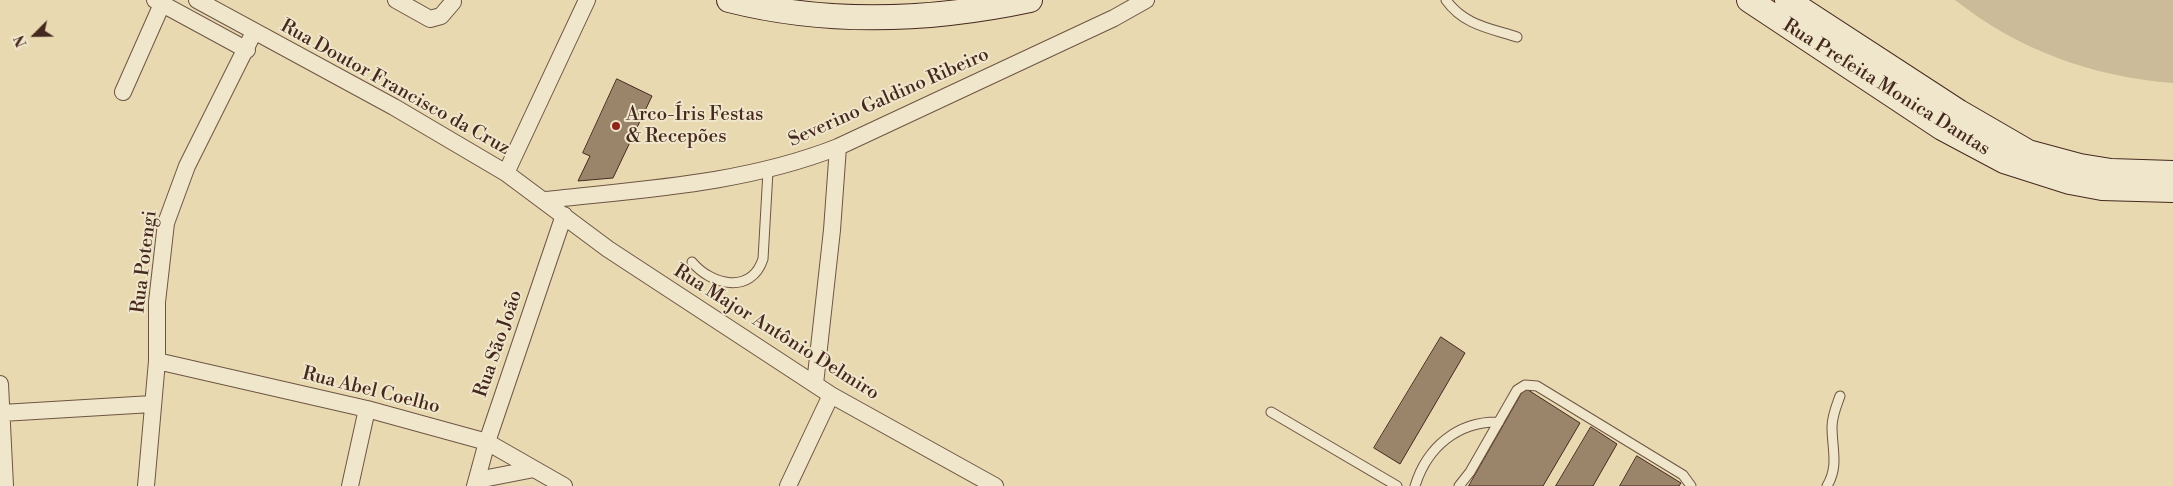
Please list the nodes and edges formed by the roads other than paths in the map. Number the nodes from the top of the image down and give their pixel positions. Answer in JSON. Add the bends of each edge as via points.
{"nodes":[{"id":1,"x":197,"y":0,"type":"edge"},
{"id":2,"x":396,"y":0,"type":"edge"},
{"id":3,"x":587,"y":0,"type":"edge"},
{"id":4,"x":729,"y":0,"type":"edge"},
{"id":5,"x":1030,"y":0,"type":"edge"},
{"id":6,"x":1146,"y":0,"type":"edge"},
{"id":7,"x":1446,"y":0,"type":"edge"},
{"id":8,"x":1749,"y":0,"type":"edge"},
{"id":9,"x":1787,"y":0,"type":"edge"},
{"id":10,"x":159,"y":2,"type":"edge"},
{"id":11,"x":453,"y":2,"type":"dead end"},
{"id":12,"x":254,"y":32,"type":"junction"},
{"id":13,"x":1518,"y":37,"type":"dead end"},
{"id":14,"x":246,"y":50,"type":"junction"},
{"id":15,"x":123,"y":92,"type":"dead end"},
{"id":16,"x":838,"y":147,"type":"junction"},
{"id":17,"x":768,"y":171,"type":"junction"},
{"id":18,"x":506,"y":173,"type":"junction"},
{"id":19,"x":2173,"y":174,"type":"edge"},
{"id":20,"x":2173,"y":190,"type":"edge"},
{"id":21,"x":545,"y":200,"type":"junction"},
{"id":22,"x":564,"y":216,"type":"junction"},
{"id":23,"x":692,"y":262,"type":"dead end"},
{"id":24,"x":157,"y":361,"type":"junction"},
{"id":25,"x":0,"y":384,"type":"edge"},
{"id":26,"x":815,"y":384,"type":"junction"},
{"id":27,"x":831,"y":396,"type":"junction"},
{"id":28,"x":1840,"y":396,"type":"dead end"},
{"id":29,"x":152,"y":404,"type":"junction"},
{"id":30,"x":367,"y":409,"type":"junction"},
{"id":31,"x":1272,"y":412,"type":"dead end"},
{"id":32,"x":2,"y":413,"type":"junction"},
{"id":33,"x":1499,"y":422,"type":"junction"},
{"id":34,"x":487,"y":442,"type":"junction"},
{"id":35,"x":534,"y":470,"type":"junction"},
{"id":36,"x":476,"y":483,"type":"edge"},
{"id":37,"x":5,"y":486,"type":"edge"},
{"id":38,"x":146,"y":486,"type":"edge"},
{"id":39,"x":350,"y":486,"type":"edge"},
{"id":40,"x":564,"y":486,"type":"edge"},
{"id":41,"x":788,"y":486,"type":"edge"},
{"id":42,"x":995,"y":486,"type":"edge"},
{"id":43,"x":1397,"y":486,"type":"edge"},
{"id":44,"x":1416,"y":486,"type":"edge"},
{"id":45,"x":1459,"y":486,"type":"edge"},
{"id":46,"x":1691,"y":486,"type":"edge"},
{"id":47,"x":1827,"y":486,"type":"edge"}],
"edges":[{"from":1,"to":12,"type":"street","name":"Rua Doutor Francisco da Cruz"},
{"from":2,"to":11,"type":"street","via":[[430,19],[442,16]]},
{"from":3,"to":18,"type":"street"},
{"from":4,"to":5,"type":"main road","via":[[778,10],[865,18],[973,11]]},
{"from":6,"to":16,"type":"street","name":"Severino Galdino Ribeiro"},
{"from":7,"to":13,"type":"lane","via":[[1454,11],[1469,21]]},
{"from":8,"to":20,"type":"main road","name":"Rua Prefeita Monica Dantas","via":[[1942,128],[2004,162],[2102,188]]},
{"from":9,"to":19,"type":"main road","name":"Rua Prefeita Monica Dantas","via":[[1959,112],[2028,152],[2112,171]]},
{"from":10,"to":14,"type":"street"},
{"from":10,"to":15,"type":"street"},
{"from":12,"to":14,"type":"street","name":"Rua Potengi"},
{"from":12,"to":18,"type":"street","name":"Rua Doutor Francisco da Cruz","via":[[394,107]]},
{"from":14,"to":24,"type":"street","name":"Rua Potengi","via":[[187,166],[166,223],[157,302]]},
{"from":16,"to":17,"type":"street","name":"Severino Galdino Ribeiro"},
{"from":16,"to":26,"type":"street"},
{"from":17,"to":21,"type":"street","name":"Severino Galdino Ribeiro","via":[[694,184]]},
{"from":17,"to":23,"type":"lane","via":[[760,268],[746,279],[724,282],[712,280]]},
{"from":18,"to":21,"type":"street","name":"Rua Doutor Francisco da Cruz"},
{"from":21,"to":22,"type":"street","name":"Rua Major Antônio Delmiro"},
{"from":22,"to":26,"type":"street","name":"Rua Major Antônio Delmiro","via":[[608,249]]},
{"from":22,"to":34,"type":"street","name":"Rua São João"},
{"from":24,"to":29,"type":"street","name":"Rua Potengi"},
{"from":24,"to":30,"type":"street","name":"Rua Abel Coelho"},
{"from":25,"to":32,"type":"street"},
{"from":26,"to":27,"type":"street","name":"Rua Major Antônio Delmiro"},
{"from":27,"to":41,"type":"street"},
{"from":27,"to":42,"type":"street","name":"Rua Major Antônio Delmiro"},
{"from":28,"to":47,"type":"lane","via":[[1832,428],[1836,460]]},
{"from":29,"to":32,"type":"street"},
{"from":29,"to":38,"type":"street","name":"Rua Potengi"},
{"from":30,"to":34,"type":"street","name":"Rua Abel Coelho"},
{"from":30,"to":39,"type":"street"},
{"from":31,"to":43,"type":"lane"},
{"from":32,"to":37,"type":"street"},
{"from":33,"to":44,"type":"lane","via":[[1472,424],[1445,439],[1425,464]]},
{"from":33,"to":45,"type":"lane"},
{"from":33,"to":46,"type":"lane","via":[[1517,390],[1537,386],[1683,475]]},
{"from":34,"to":35,"type":"street","name":"Rua Abel Coelho"},
{"from":34,"to":36,"type":"street","name":"Rua São João"},
{"from":35,"to":36,"type":"street"},
{"from":35,"to":40,"type":"street","name":"Rua Abel Coelho"}]}
